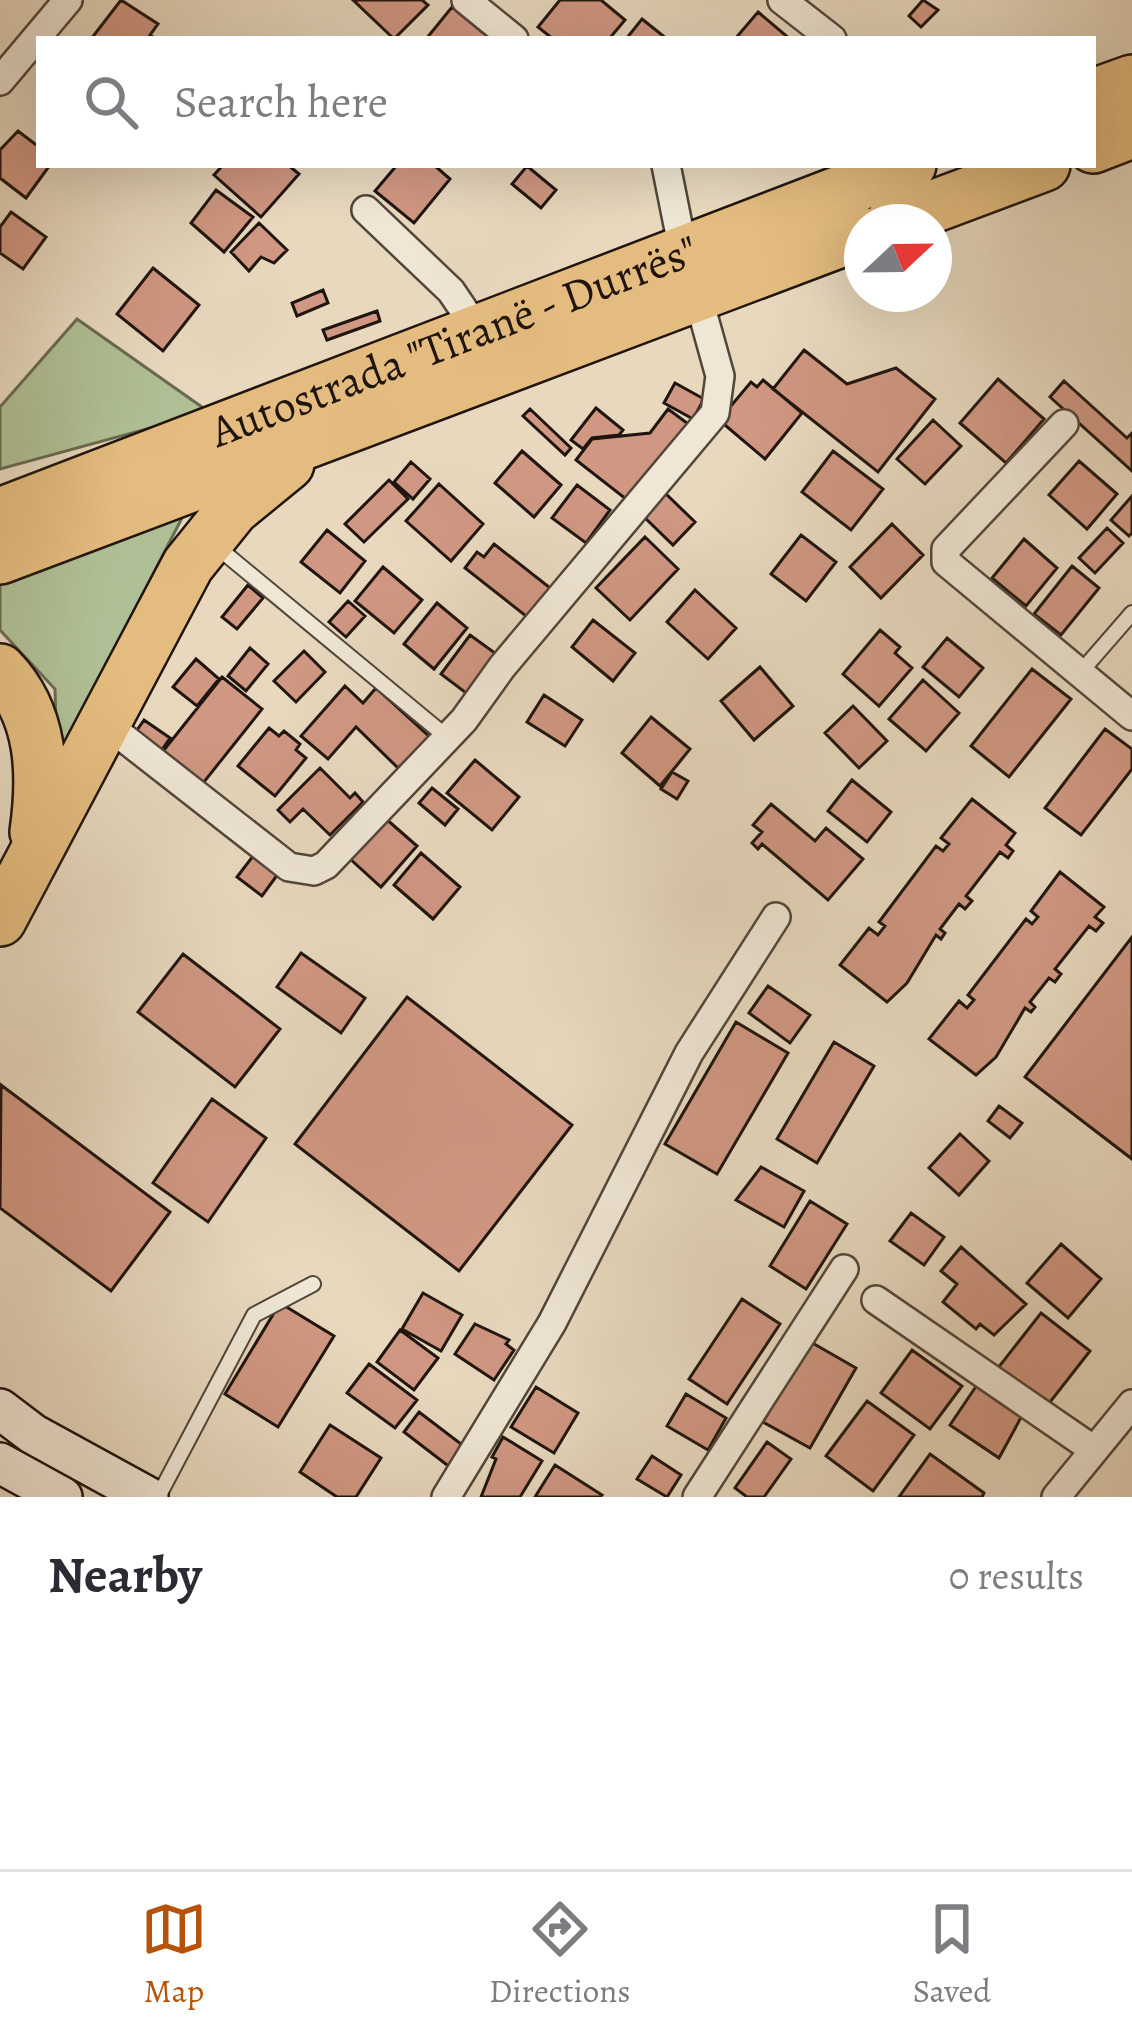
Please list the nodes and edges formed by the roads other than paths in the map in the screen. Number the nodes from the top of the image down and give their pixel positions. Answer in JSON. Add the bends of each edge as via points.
{"nodes":[{"id":1,"x":68,"y":0,"type":"edge"},
{"id":2,"x":466,"y":0,"type":"edge"},
{"id":3,"x":782,"y":0,"type":"edge"},
{"id":4,"x":38,"y":36,"type":"edge"},
{"id":5,"x":510,"y":36,"type":"edge"},
{"id":6,"x":828,"y":36,"type":"edge"},
{"id":7,"x":36,"y":38,"type":"edge"},
{"id":8,"x":0,"y":81,"type":"edge"},
{"id":9,"x":1132,"y":81,"type":"edge"},
{"id":10,"x":1096,"y":94,"type":"edge"},
{"id":11,"x":1132,"y":132,"type":"edge"},
{"id":12,"x":1096,"y":146,"type":"edge"},
{"id":13,"x":667,"y":168,"type":"edge"},
{"id":14,"x":904,"y":168,"type":"edge"},
{"id":15,"x":1036,"y":168,"type":"edge"},
{"id":16,"x":940,"y":204,"type":"edge"},
{"id":17,"x":366,"y":210,"type":"dead end"},
{"id":18,"x":844,"y":237,"type":"edge"},
{"id":19,"x":690,"y":272,"type":"junction"},
{"id":20,"x":478,"y":332,"type":"junction"},
{"id":21,"x":248,"y":420,"type":"junction"},
{"id":22,"x":1064,"y":424,"type":"dead end"},
{"id":23,"x":338,"y":429,"type":"junction"},
{"id":24,"x":0,"y":491,"type":"edge"},
{"id":25,"x":0,"y":514,"type":"edge"},
{"id":26,"x":207,"y":539,"type":"junction"},
{"id":27,"x":0,"y":558,"type":"edge"},
{"id":28,"x":1132,"y":614,"type":"edge"},
{"id":29,"x":0,"y":670,"type":"edge"},
{"id":30,"x":1078,"y":674,"type":"junction"},
{"id":31,"x":1132,"y":716,"type":"edge"},
{"id":32,"x":101,"y":720,"type":"junction"},
{"id":33,"x":448,"y":738,"type":"junction"},
{"id":34,"x":32,"y":851,"type":"junction"},
{"id":35,"x":776,"y":917,"type":"dead end"},
{"id":36,"x":0,"y":920,"type":"edge"},
{"id":37,"x":844,"y":1269,"type":"dead end"},
{"id":38,"x":313,"y":1284,"type":"dead end"},
{"id":39,"x":876,"y":1300,"type":"dead end"},
{"id":40,"x":1132,"y":1404,"type":"edge"},
{"id":41,"x":0,"y":1409,"type":"edge"},
{"id":42,"x":1094,"y":1450,"type":"junction"},
{"id":43,"x":0,"y":1463,"type":"edge"},
{"id":44,"x":62,"y":1497,"type":"edge"},
{"id":45,"x":148,"y":1497,"type":"edge"},
{"id":46,"x":158,"y":1497,"type":"edge"},
{"id":47,"x":446,"y":1497,"type":"edge"},
{"id":48,"x":697,"y":1497,"type":"edge"},
{"id":49,"x":1056,"y":1497,"type":"edge"}],
"edges":[{"from":1,"to":4,"type":"street"},
{"from":2,"to":5,"type":"street"},
{"from":3,"to":6,"type":"street"},
{"from":7,"to":8,"type":"street"},
{"from":9,"to":10,"type":"highway"},
{"from":11,"to":12,"type":"highway"},
{"from":13,"to":19,"type":"street"},
{"from":14,"to":19,"type":"highway","name":"Autostrada \"Tiranë - Durrës\""},
{"from":15,"to":16,"type":"highway"},
{"from":17,"to":20,"type":"street","via":[[451,291]]},
{"from":18,"to":19,"type":"highway","name":"Autostrada \"Tiranë - Durrës\""},
{"from":19,"to":20,"type":"highway","name":"Autostrada \"Tiranë - Durrës\""},
{"from":19,"to":23,"type":"highway","name":"Autostrada \"Tiranë - Durrës\""},
{"from":19,"to":33,"type":"street","via":[[721,376],[715,413]]},
{"from":20,"to":21,"type":"highway","name":"Autostrada \"Tiranë - Durrës\""},
{"from":21,"to":24,"type":"highway"},
{"from":21,"to":25,"type":"highway","name":"Autostrada \"Tiranë - Durrës\""},
{"from":22,"to":30,"type":"street","via":[[946,550],[946,562]]},
{"from":23,"to":26,"type":"highway","via":[[265,479]]},
{"from":23,"to":27,"type":"highway","name":"Autostrada \"Tiranë - Durrës\""},
{"from":26,"to":32,"type":"highway"},
{"from":26,"to":33,"type":"lane"},
{"from":28,"to":30,"type":"lane"},
{"from":29,"to":34,"type":"highway","via":[[25,703],[38,746]]},
{"from":30,"to":31,"type":"street"},
{"from":32,"to":33,"type":"street","via":[[301,872],[326,865]]},
{"from":32,"to":34,"type":"highway"},
{"from":34,"to":36,"type":"highway"},
{"from":35,"to":47,"type":"street","via":[[689,1053],[552,1323]]},
{"from":37,"to":48,"type":"street"},
{"from":38,"to":46,"type":"lane","via":[[254,1315]]},
{"from":39,"to":42,"type":"street"},
{"from":40,"to":42,"type":"street"},
{"from":41,"to":45,"type":"main road"},
{"from":42,"to":49,"type":"street"},
{"from":43,"to":44,"type":"main road"}]}
